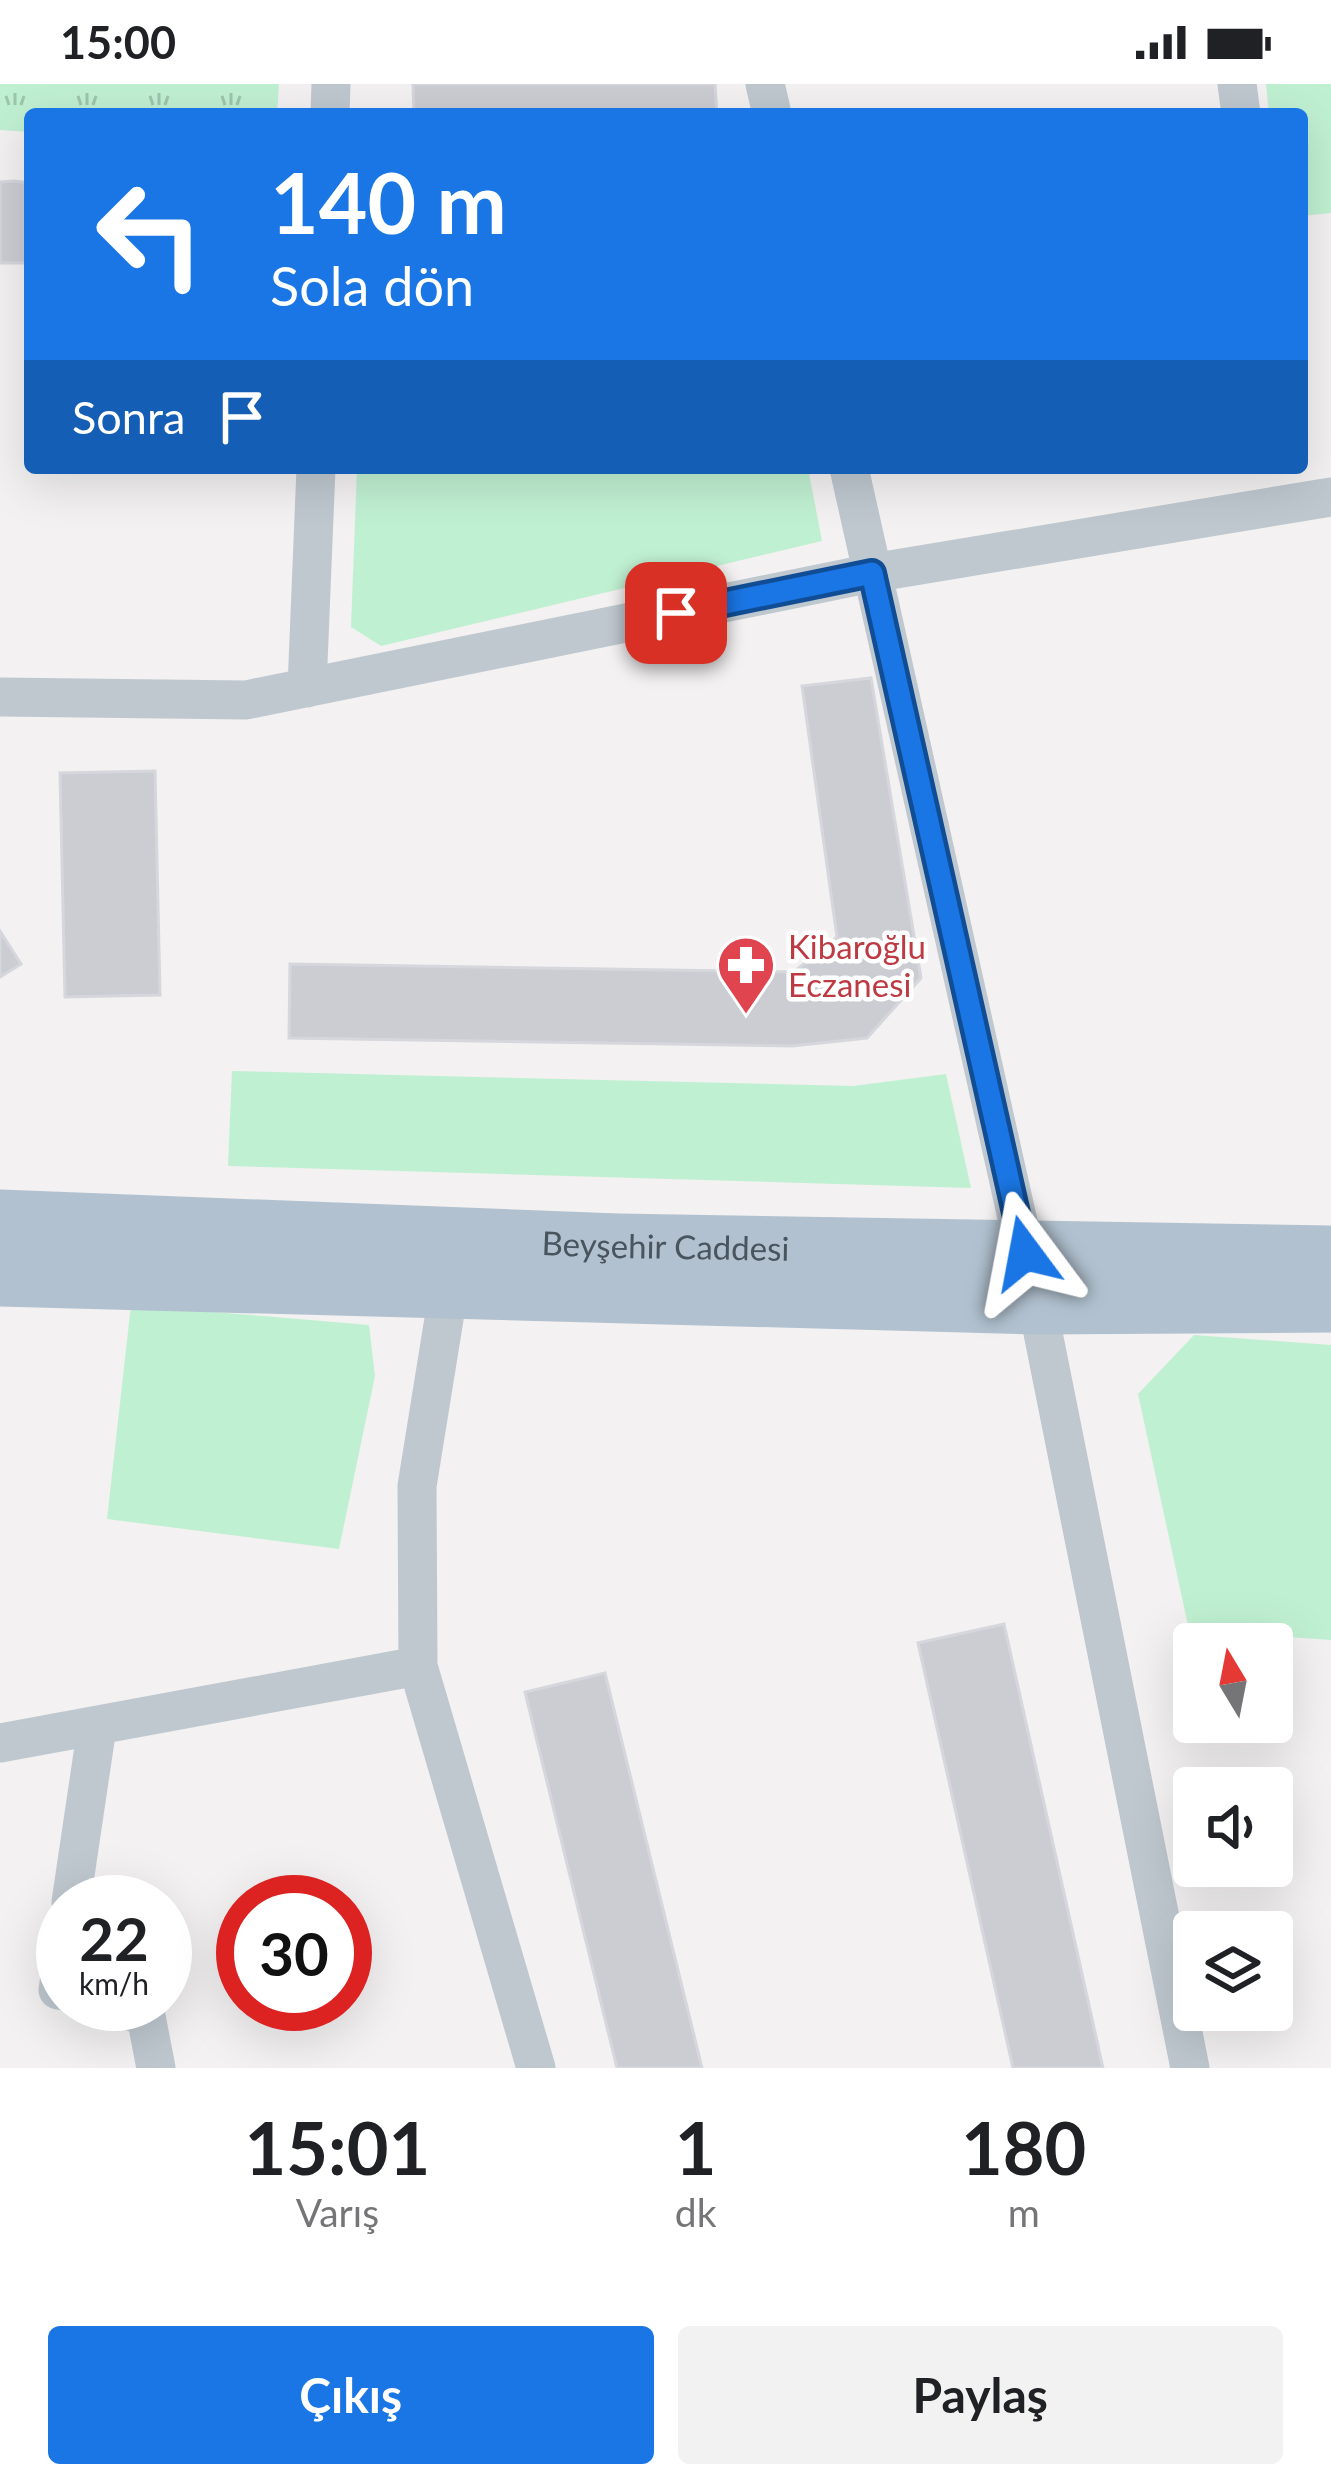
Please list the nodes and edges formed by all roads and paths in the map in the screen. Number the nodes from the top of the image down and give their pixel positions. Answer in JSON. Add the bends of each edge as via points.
{"nodes":[{"id":1,"x":316,"y":474,"type":"edge"},
{"id":2,"x":850,"y":474,"type":"edge"},
{"id":3,"x":1304,"y":490,"type":"edge"},
{"id":4,"x":872,"y":573,"type":"junction"},
{"id":5,"x":307,"y":688,"type":"junction"},
{"id":6,"x":0,"y":697,"type":"edge"},
{"id":7,"x":0,"y":1221,"type":"edge"},
{"id":8,"x":1331,"y":1257,"type":"edge"},
{"id":9,"x":0,"y":1275,"type":"edge"},
{"id":10,"x":1031,"y":1278,"type":"junction"},
{"id":11,"x":449,"y":1288,"type":"junction"},
{"id":12,"x":1331,"y":1300,"type":"edge"},
{"id":13,"x":418,"y":1666,"type":"junction"},
{"id":14,"x":97,"y":1727,"type":"junction"},
{"id":15,"x":0,"y":1743,"type":"edge"},
{"id":16,"x":75,"y":1875,"type":"edge"},
{"id":17,"x":149,"y":2031,"type":"edge"},
{"id":18,"x":157,"y":2068,"type":"edge"},
{"id":19,"x":536,"y":2068,"type":"edge"},
{"id":20,"x":1190,"y":2068,"type":"edge"}],
"edges":[{"from":1,"to":5,"type":"street"},
{"from":2,"to":4,"type":"street"},
{"from":3,"to":4,"type":"street"},
{"from":4,"to":5,"type":"street"},
{"from":4,"to":10,"type":"street"},
{"from":5,"to":6,"type":"street","via":[[246,700]]},
{"from":7,"to":10,"type":"main road","name":"Beyşehir Caddesi","via":[[617,1246]]},
{"from":8,"to":10,"type":"main road","name":"Beyşehir Caddesi"},
{"from":9,"to":11,"type":"main road","name":"Beyşehir Caddesi"},
{"from":10,"to":11,"type":"main road","name":"Beyşehir Caddesi"},
{"from":10,"to":12,"type":"main road","name":"Beyşehir Caddesi"},
{"from":10,"to":20,"type":"street"},
{"from":11,"to":13,"type":"street","via":[[417,1486]]},
{"from":13,"to":14,"type":"street"},
{"from":13,"to":19,"type":"street"},
{"from":14,"to":15,"type":"street"},
{"from":14,"to":16,"type":"street"},
{"from":17,"to":18,"type":"street"}]}
